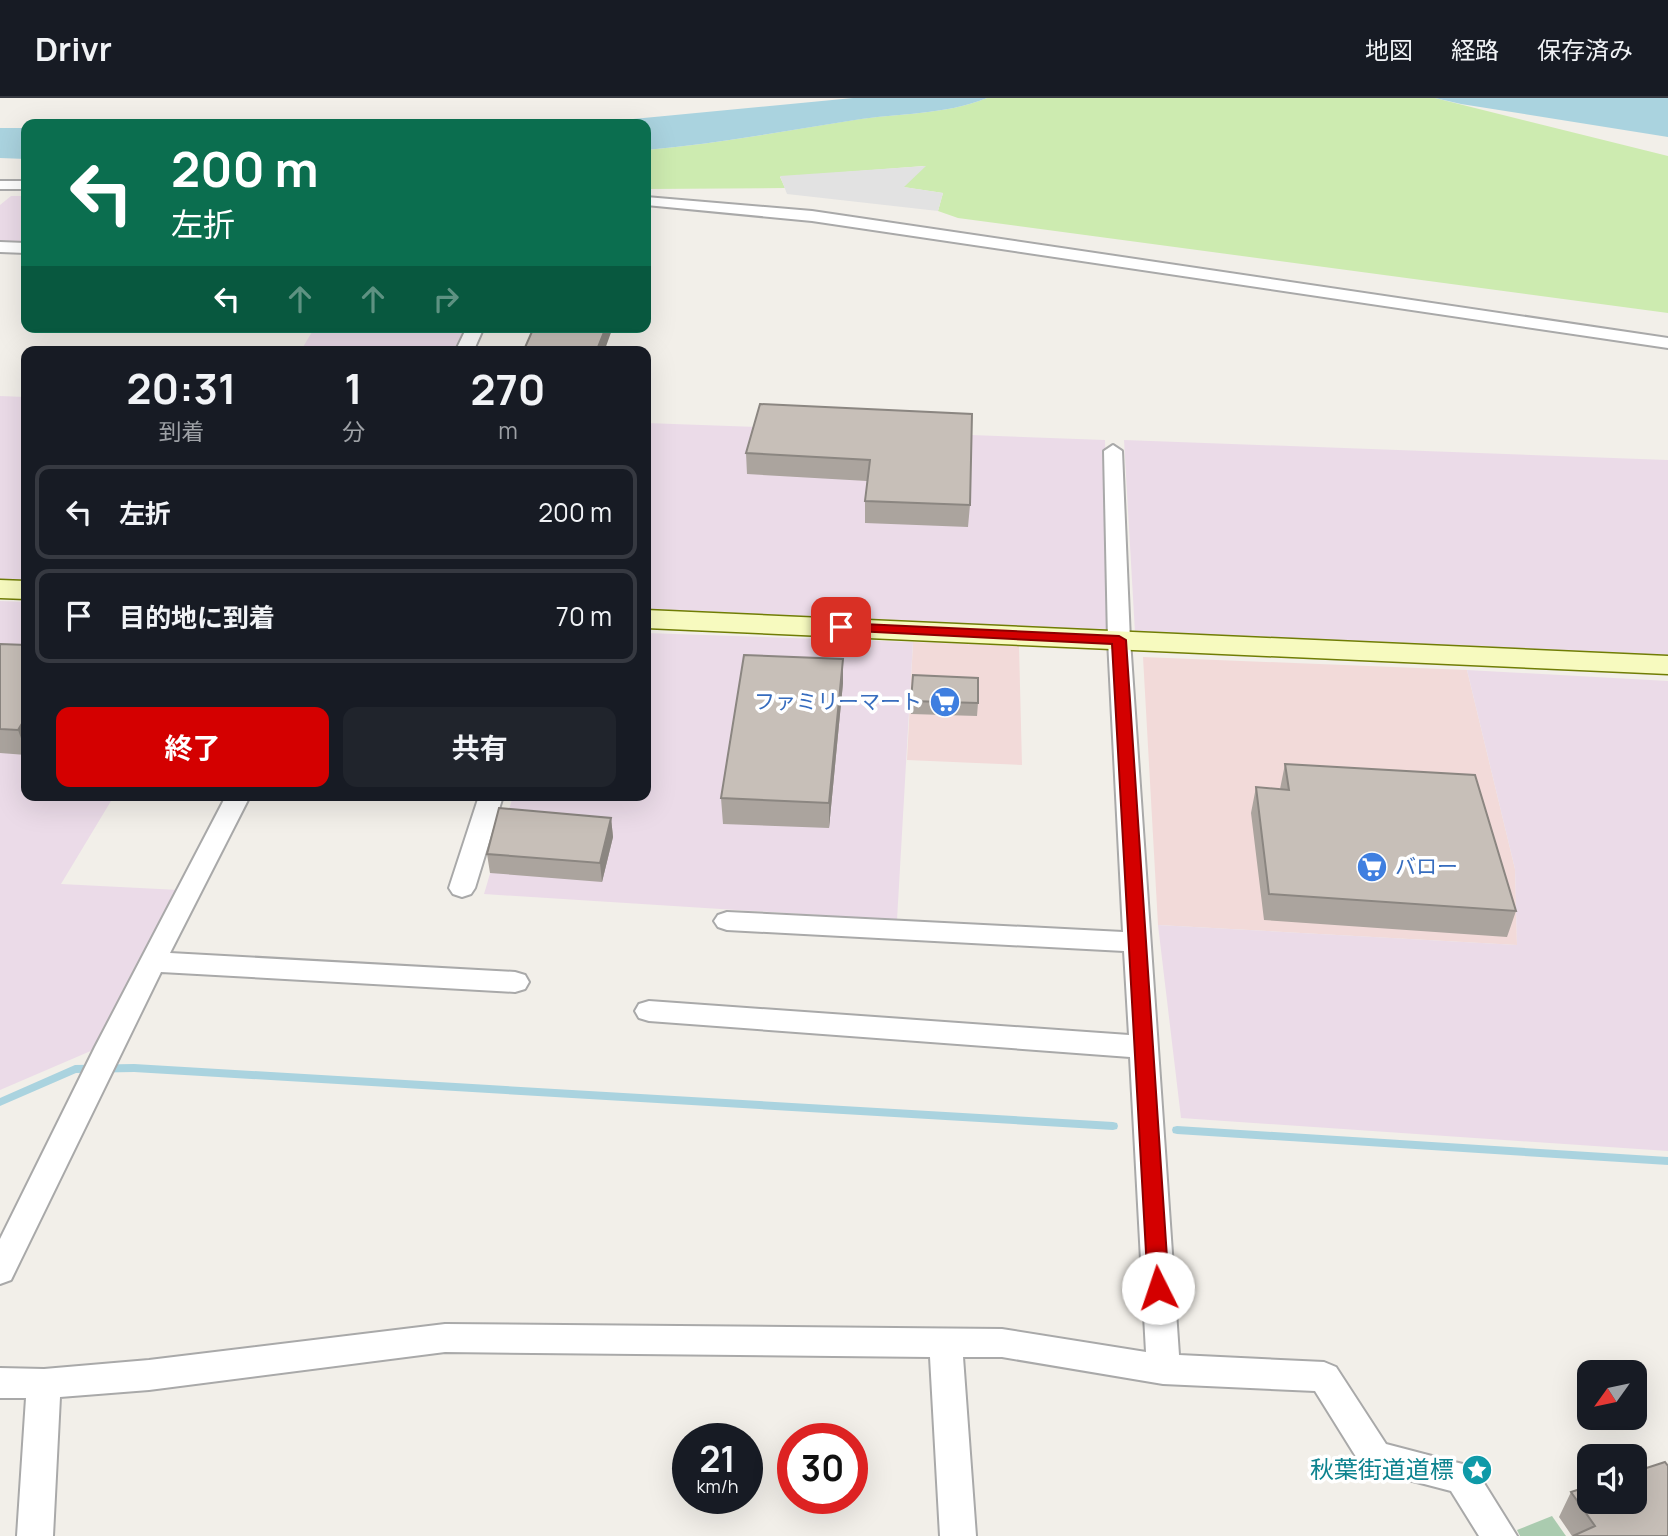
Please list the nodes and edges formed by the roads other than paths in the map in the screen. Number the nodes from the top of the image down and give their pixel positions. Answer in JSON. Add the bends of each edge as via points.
{"nodes":[{"id":1,"x":1,"y":185,"type":"edge"},
{"id":2,"x":21,"y":185,"type":"edge"},
{"id":3,"x":651,"y":201,"type":"edge"},
{"id":4,"x":0,"y":247,"type":"edge"},
{"id":5,"x":21,"y":248,"type":"edge"},
{"id":6,"x":1668,"y":343,"type":"edge"},
{"id":7,"x":1114,"y":452,"type":"dead end"},
{"id":8,"x":0,"y":589,"type":"edge"},
{"id":9,"x":21,"y":590,"type":"edge"},
{"id":10,"x":651,"y":619,"type":"edge"},
{"id":11,"x":1119,"y":640,"type":"junction"},
{"id":12,"x":1668,"y":665,"type":"edge"},
{"id":13,"x":234,"y":801,"type":"edge"},
{"id":14,"x":489,"y":801,"type":"edge"},
{"id":15,"x":462,"y":888,"type":"dead end"},
{"id":16,"x":727,"y":921,"type":"dead end"},
{"id":17,"x":1137,"y":943,"type":"junction"},
{"id":18,"x":152,"y":961,"type":"junction"},
{"id":19,"x":515,"y":982,"type":"dead end"},
{"id":20,"x":649,"y":1011,"type":"dead end"},
{"id":21,"x":1143,"y":1047,"type":"junction"},
{"id":22,"x":0,"y":1271,"type":"edge"},
{"id":23,"x":946,"y":1342,"type":"junction"},
{"id":24,"x":1163,"y":1368,"type":"junction"},
{"id":25,"x":0,"y":1383,"type":"edge"},
{"id":26,"x":44,"y":1384,"type":"junction"},
{"id":27,"x":35,"y":1536,"type":"edge"},
{"id":28,"x":958,"y":1536,"type":"edge"},
{"id":29,"x":1499,"y":1536,"type":"edge"}],
"edges":[{"from":1,"to":2,"type":"street"},
{"from":3,"to":6,"type":"street","via":[[812,216]]},
{"from":4,"to":5,"type":"street"},
{"from":7,"to":11,"type":"street"},
{"from":8,"to":9,"type":"street"},
{"from":10,"to":11,"type":"street"},
{"from":11,"to":12,"type":"street"},
{"from":11,"to":17,"type":"street"},
{"from":13,"to":18,"type":"street"},
{"from":14,"to":15,"type":"street"},
{"from":16,"to":17,"type":"street"},
{"from":17,"to":21,"type":"street"},
{"from":18,"to":19,"type":"street"},
{"from":18,"to":22,"type":"street"},
{"from":20,"to":21,"type":"street"},
{"from":21,"to":24,"type":"street"},
{"from":23,"to":24,"type":"street","via":[[1002,1343]]},
{"from":23,"to":26,"type":"street","via":[[445,1338]]},
{"from":23,"to":28,"type":"street"},
{"from":24,"to":29,"type":"street","via":[[1324,1377],[1374,1457],[1462,1478]]},
{"from":25,"to":26,"type":"street"},
{"from":26,"to":27,"type":"street"}]}
